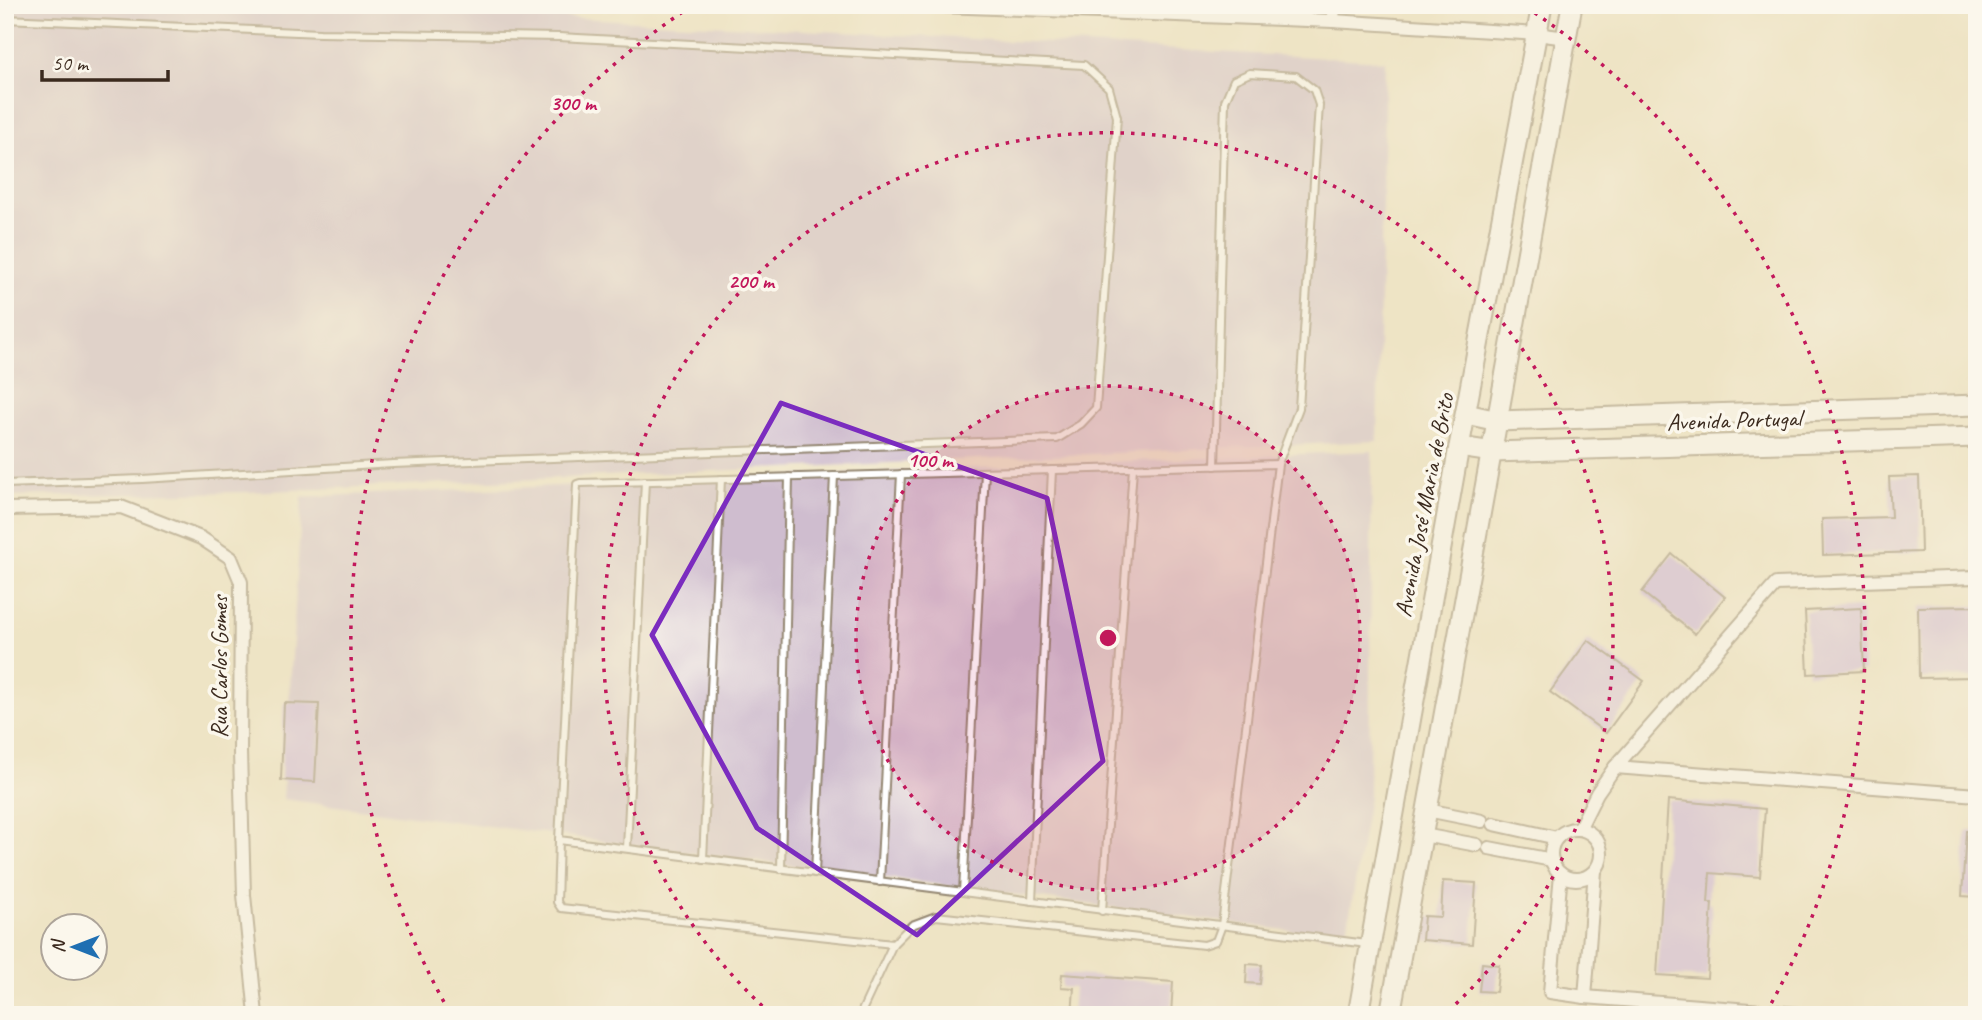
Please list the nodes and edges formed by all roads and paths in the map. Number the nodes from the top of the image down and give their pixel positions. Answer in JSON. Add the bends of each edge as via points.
{"nodes":[{"id":1,"x":917,"y":5,"type":"edge"},
{"id":2,"x":1334,"y":5,"type":"edge"},
{"id":3,"x":1542,"y":5,"type":"edge"},
{"id":4,"x":1573,"y":5,"type":"edge"},
{"id":5,"x":953,"y":6,"type":"edge"},
{"id":6,"x":1146,"y":10,"type":"edge"},
{"id":7,"x":5,"y":19,"type":"edge"},
{"id":8,"x":1333,"y":21,"type":"junction"},
{"id":9,"x":1537,"y":34,"type":"junction"},
{"id":10,"x":1566,"y":38,"type":"junction"},
{"id":11,"x":1977,"y":405,"type":"edge"},
{"id":12,"x":1466,"y":414,"type":"junction"},
{"id":13,"x":1498,"y":421,"type":"junction"},
{"id":14,"x":1977,"y":437,"type":"edge"},
{"id":15,"x":1459,"y":447,"type":"junction"},
{"id":16,"x":1493,"y":452,"type":"junction"},
{"id":17,"x":1278,"y":464,"type":"junction"},
{"id":18,"x":1214,"y":466,"type":"junction"},
{"id":19,"x":1133,"y":468,"type":"junction"},
{"id":20,"x":1052,"y":470,"type":"junction"},
{"id":21,"x":985,"y":472,"type":"junction"},
{"id":22,"x":901,"y":474,"type":"junction"},
{"id":23,"x":834,"y":476,"type":"junction"},
{"id":24,"x":789,"y":477,"type":"junction"},
{"id":25,"x":721,"y":479,"type":"junction"},
{"id":26,"x":645,"y":481,"type":"junction"},
{"id":27,"x":5,"y":484,"type":"edge"},
{"id":28,"x":5,"y":509,"type":"edge"},
{"id":29,"x":1977,"y":577,"type":"edge"},
{"id":30,"x":1615,"y":767,"type":"junction"},
{"id":31,"x":1977,"y":795,"type":"edge"},
{"id":32,"x":1427,"y":810,"type":"junction"},
{"id":33,"x":1492,"y":824,"type":"junction"},
{"id":34,"x":1579,"y":829,"type":"junction"},
{"id":35,"x":1423,"y":835,"type":"junction"},
{"id":36,"x":1558,"y":838,"type":"junction"},
{"id":37,"x":559,"y":840,"type":"junction"},
{"id":38,"x":1488,"y":847,"type":"junction"},
{"id":39,"x":627,"y":848,"type":"junction"},
{"id":40,"x":703,"y":859,"type":"junction"},
{"id":41,"x":1552,"y":860,"type":"junction"},
{"id":42,"x":781,"y":869,"type":"junction"},
{"id":43,"x":1595,"y":872,"type":"junction"},
{"id":44,"x":815,"y":873,"type":"junction"},
{"id":45,"x":1560,"y":874,"type":"junction"},
{"id":46,"x":880,"y":882,"type":"junction"},
{"id":47,"x":962,"y":892,"type":"junction"},
{"id":48,"x":1032,"y":901,"type":"junction"},
{"id":49,"x":1102,"y":911,"type":"junction"},
{"id":50,"x":1222,"y":925,"type":"junction"},
{"id":51,"x":893,"y":944,"type":"junction"},
{"id":52,"x":1369,"y":944,"type":"junction"},
{"id":53,"x":1585,"y":997,"type":"junction"},
{"id":54,"x":256,"y":1015,"type":"edge"},
{"id":55,"x":860,"y":1015,"type":"edge"},
{"id":56,"x":1358,"y":1015,"type":"edge"},
{"id":57,"x":1390,"y":1015,"type":"edge"},
{"id":58,"x":1812,"y":1015,"type":"edge"}],
"edges":[{"from":1,"to":5,"type":"street"},
{"from":2,"to":8,"type":"street"},
{"from":3,"to":9,"type":"main road","name":"Avenida José Maria de Brito"},
{"from":4,"to":10,"type":"main road"},
{"from":5,"to":6,"type":"street"},
{"from":6,"to":8,"type":"street"},
{"from":7,"to":27,"type":"lane","via":[[320,33],[585,38],[1084,65],[1108,88],[1118,117],[1096,408],[1056,439]]},
{"from":8,"to":9,"type":"street"},
{"from":9,"to":10,"type":"street"},
{"from":9,"to":12,"type":"main road","name":"Avenida José Maria de Brito"},
{"from":10,"to":13,"type":"main road"},
{"from":11,"to":13,"type":"main road","name":"Avenida Portugal"},
{"from":12,"to":13,"type":"main road","name":"Avenida Portugal"},
{"from":12,"to":15,"type":"main road","name":"Avenida José Maria de Brito"},
{"from":13,"to":16,"type":"main road"},
{"from":14,"to":16,"type":"main road","name":"Avenida Portugal"},
{"from":15,"to":16,"type":"main road","name":"Avenida Portugal"},
{"from":15,"to":52,"type":"main road","name":"Avenida José Maria de Brito"},
{"from":16,"to":32,"type":"main road"},
{"from":17,"to":18,"type":"lane"},
{"from":17,"to":18,"type":"lane","via":[[1299,408],[1319,106],[1314,90],[1296,76],[1250,73],[1234,80],[1225,102]]},
{"from":17,"to":50,"type":"lane"},
{"from":18,"to":19,"type":"lane"},
{"from":19,"to":20,"type":"lane"},
{"from":19,"to":49,"type":"lane"},
{"from":20,"to":21,"type":"lane"},
{"from":20,"to":48,"type":"lane"},
{"from":21,"to":22,"type":"lane"},
{"from":21,"to":47,"type":"lane"},
{"from":22,"to":23,"type":"lane"},
{"from":22,"to":46,"type":"lane"},
{"from":23,"to":24,"type":"lane"},
{"from":23,"to":44,"type":"lane"},
{"from":24,"to":25,"type":"lane"},
{"from":24,"to":42,"type":"lane"},
{"from":25,"to":26,"type":"lane"},
{"from":25,"to":40,"type":"lane"},
{"from":26,"to":37,"type":"lane","via":[[577,484]]},
{"from":26,"to":39,"type":"lane"},
{"from":28,"to":54,"type":"street","name":"Rua Carlos Gomes","via":[[121,507],[201,538],[231,558],[241,582],[244,895]]},
{"from":29,"to":30,"type":"street","via":[[1776,584]]},
{"from":30,"to":31,"type":"street"},
{"from":30,"to":34,"type":"street"},
{"from":32,"to":33,"type":"street"},
{"from":32,"to":35,"type":"main road"},
{"from":33,"to":36,"type":"street"},
{"from":33,"to":38,"type":"street"},
{"from":34,"to":36,"type":"street"},
{"from":34,"to":43,"type":"street","via":[[1598,842],[1601,857]]},
{"from":35,"to":38,"type":"street"},
{"from":35,"to":57,"type":"main road"},
{"from":36,"to":41,"type":"street"},
{"from":37,"to":39,"type":"lane"},
{"from":37,"to":51,"type":"lane","via":[[557,902],[561,908]]},
{"from":38,"to":41,"type":"street"},
{"from":39,"to":40,"type":"lane"},
{"from":40,"to":42,"type":"lane"},
{"from":41,"to":45,"type":"street"},
{"from":42,"to":44,"type":"lane"},
{"from":43,"to":45,"type":"street","via":[[1574,879]]},
{"from":43,"to":53,"type":"street"},
{"from":44,"to":46,"type":"lane"},
{"from":45,"to":53,"type":"street","via":[[1550,992]]},
{"from":46,"to":47,"type":"lane"},
{"from":47,"to":48,"type":"lane"},
{"from":48,"to":49,"type":"lane"},
{"from":49,"to":50,"type":"lane"},
{"from":50,"to":51,"type":"lane","via":[[1216,941],[1204,945],[936,916],[912,925]]},
{"from":50,"to":52,"type":"lane"},
{"from":51,"to":55,"type":"lane"},
{"from":52,"to":56,"type":"main road","name":"Avenida José Maria de Brito"},
{"from":53,"to":58,"type":"street"}]}
